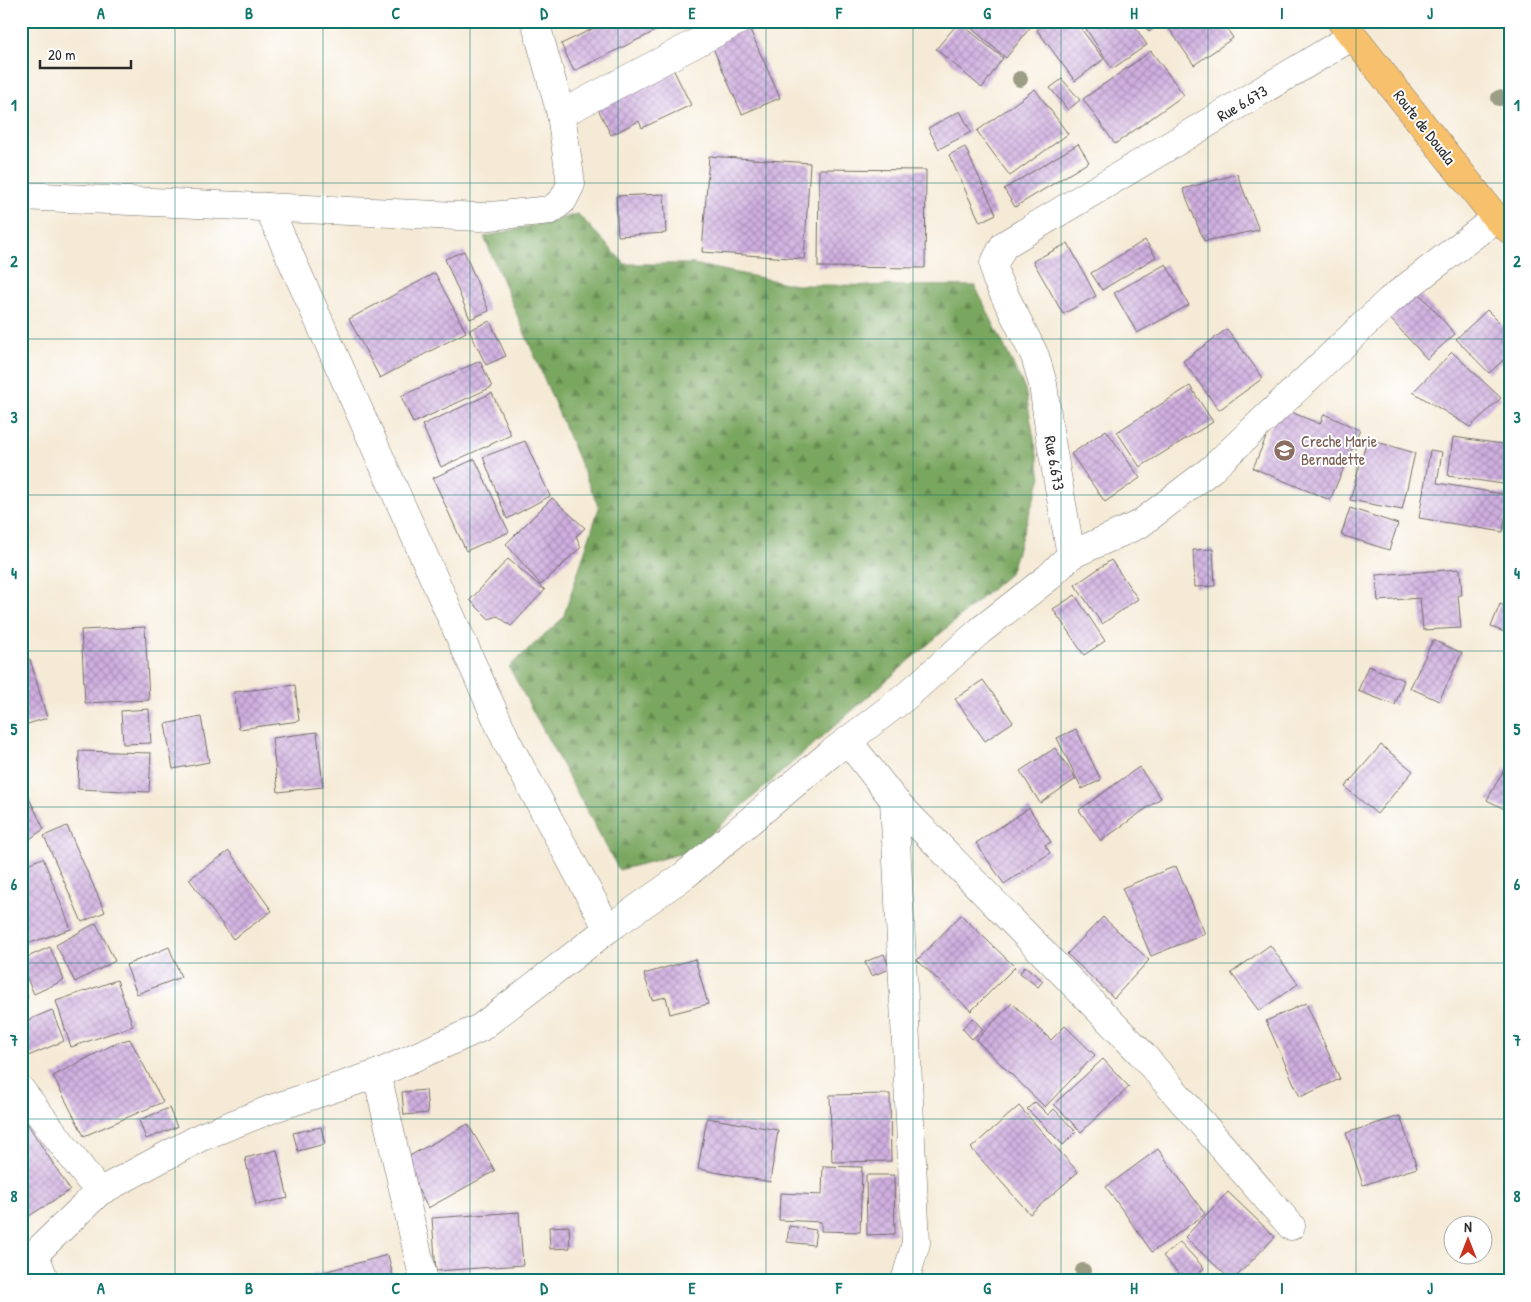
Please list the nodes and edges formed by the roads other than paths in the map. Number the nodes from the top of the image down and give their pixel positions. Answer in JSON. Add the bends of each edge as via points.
{"nodes":[{"id":1,"x":535,"y":21,"type":"edge"},
{"id":2,"x":738,"y":21,"type":"edge"},
{"id":3,"x":1347,"y":28,"type":"edge"},
{"id":4,"x":561,"y":114,"type":"junction"},
{"id":5,"x":21,"y":196,"type":"edge"},
{"id":6,"x":268,"y":207,"type":"junction"},
{"id":7,"x":1503,"y":224,"type":"edge"},
{"id":8,"x":1071,"y":555,"type":"junction"},
{"id":9,"x":848,"y":741,"type":"junction"},
{"id":10,"x":894,"y":800,"type":"junction"},
{"id":11,"x":608,"y":929,"type":"junction"},
{"id":12,"x":377,"y":1074,"type":"junction"},
{"id":13,"x":21,"y":1090,"type":"edge"},
{"id":14,"x":99,"y":1192,"type":"junction"},
{"id":15,"x":1291,"y":1226,"type":"dead end"},
{"id":16,"x":28,"y":1261,"type":"edge"},
{"id":17,"x":46,"y":1281,"type":"edge"},
{"id":18,"x":424,"y":1281,"type":"edge"},
{"id":19,"x":904,"y":1281,"type":"edge"}],
"edges":[{"from":1,"to":4,"type":"street"},
{"from":2,"to":4,"type":"street"},
{"from":3,"to":7,"type":"highway","name":"Route de Douala"},
{"from":3,"to":8,"type":"street","name":"Rue 6.673","via":[[1004,245],[994,264],[996,278],[1035,356],[1043,384]]},
{"from":4,"to":6,"type":"street","via":[[571,184],[563,200],[551,210],[480,217]]},
{"from":5,"to":6,"type":"street"},
{"from":6,"to":11,"type":"street","via":[[507,742]]},
{"from":7,"to":8,"type":"street","via":[[1390,300],[1213,468],[1140,524]]},
{"from":8,"to":9,"type":"street","via":[[904,698]]},
{"from":9,"to":10,"type":"street"},
{"from":9,"to":11,"type":"street","via":[[685,875]]},
{"from":10,"to":15,"type":"street","via":[[1141,1053]]},
{"from":10,"to":19,"type":"street","via":[[916,1243]]},
{"from":11,"to":12,"type":"street","via":[[480,1028]]},
{"from":12,"to":14,"type":"street","via":[[274,1108],[200,1137]]},
{"from":12,"to":18,"type":"street"},
{"from":13,"to":14,"type":"street"},
{"from":14,"to":16,"type":"street"},
{"from":16,"to":17,"type":"street"}]}
